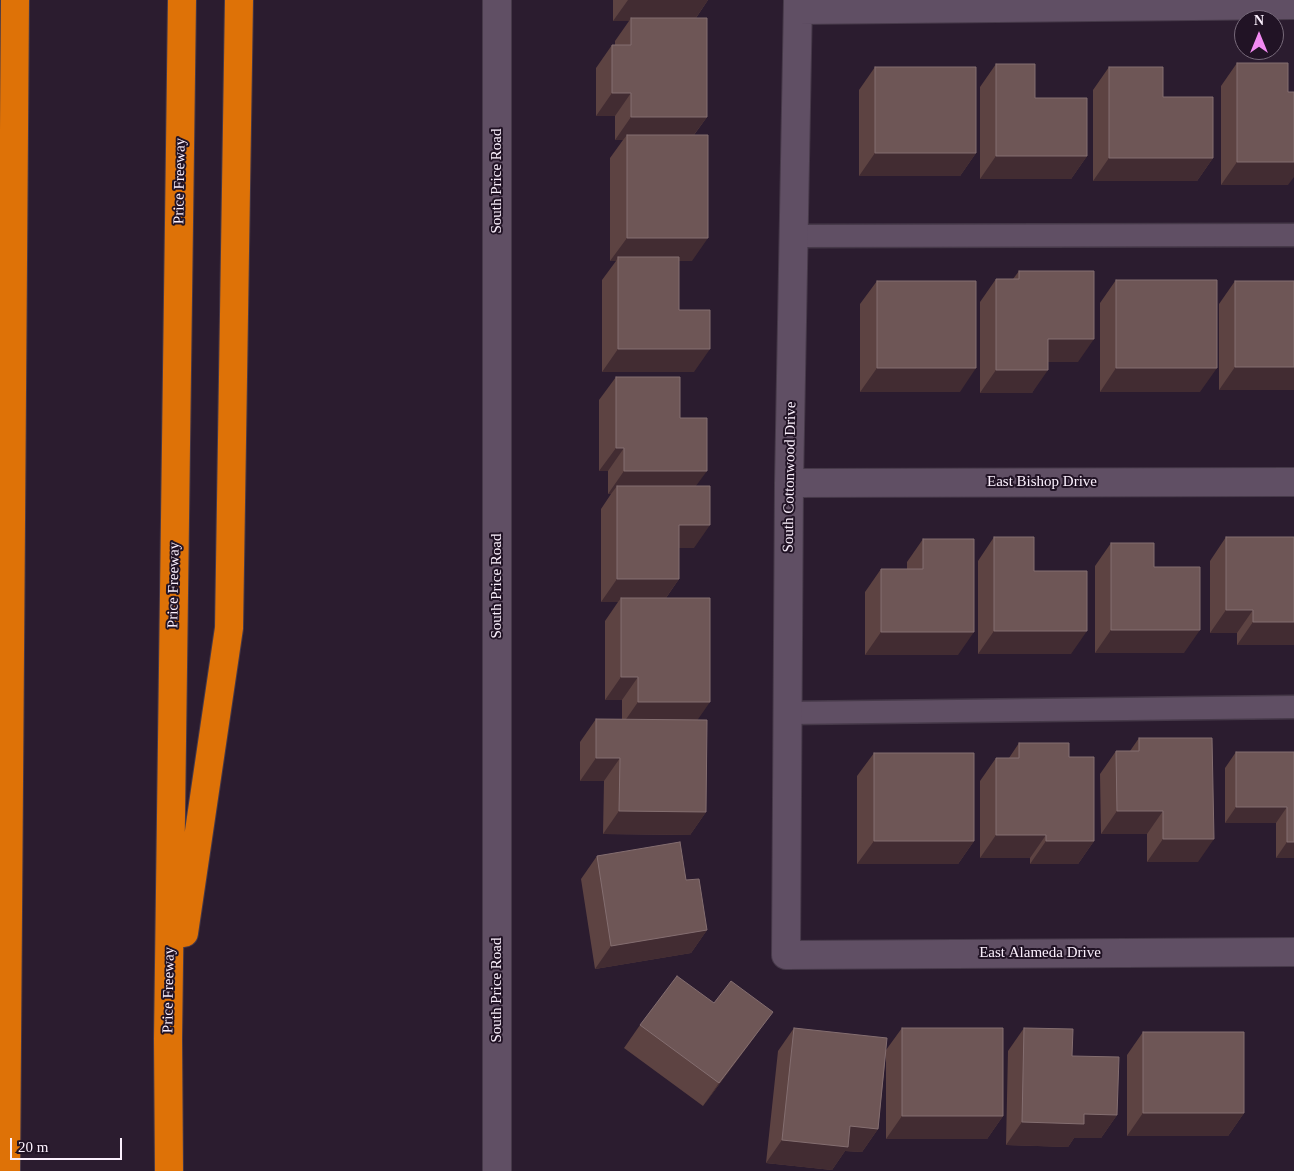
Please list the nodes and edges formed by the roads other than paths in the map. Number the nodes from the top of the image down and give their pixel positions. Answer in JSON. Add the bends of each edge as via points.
{"nodes":[{"id":1,"x":15,"y":0,"type":"edge"},
{"id":2,"x":182,"y":0,"type":"edge"},
{"id":3,"x":239,"y":0,"type":"edge"},
{"id":4,"x":497,"y":0,"type":"edge"},
{"id":5,"x":798,"y":5,"type":"edge"},
{"id":6,"x":1294,"y":5,"type":"edge"},
{"id":7,"x":1294,"y":235,"type":"edge"},
{"id":8,"x":794,"y":236,"type":"junction"},
{"id":9,"x":1294,"y":482,"type":"edge"},
{"id":10,"x":789,"y":483,"type":"junction"},
{"id":11,"x":1294,"y":707,"type":"edge"},
{"id":12,"x":788,"y":713,"type":"junction"},
{"id":13,"x":1294,"y":952,"type":"edge"},
{"id":14,"x":786,"y":955,"type":"joint"},
{"id":15,"x":0,"y":964,"type":"edge"},
{"id":16,"x":6,"y":1027,"type":"junction"},
{"id":17,"x":168,"y":1038,"type":"junction"},
{"id":18,"x":6,"y":1171,"type":"edge"},
{"id":19,"x":169,"y":1171,"type":"edge"},
{"id":20,"x":496,"y":1171,"type":"edge"}],
"edges":[{"from":1,"to":16,"type":"highway"},
{"from":2,"to":17,"type":"highway","name":"Price Freeway"},
{"from":3,"to":17,"type":"highway","via":[[229,628]]},
{"from":4,"to":20,"type":"street","name":"South Price Road"},
{"from":5,"to":6,"type":"street"},
{"from":5,"to":8,"type":"street","name":"South Cottonwood Drive"},
{"from":7,"to":8,"type":"lane"},
{"from":8,"to":10,"type":"street","name":"South Cottonwood Drive"},
{"from":9,"to":10,"type":"street","name":"East Bishop Drive"},
{"from":10,"to":12,"type":"street","name":"South Cottonwood Drive"},
{"from":11,"to":12,"type":"lane"},
{"from":12,"to":14,"type":"street","name":"South Cottonwood Drive"},
{"from":13,"to":14,"type":"street","name":"East Alameda Drive"},
{"from":15,"to":16,"type":"highway"},
{"from":16,"to":18,"type":"highway"},
{"from":17,"to":19,"type":"highway","name":"Price Freeway"}]}
